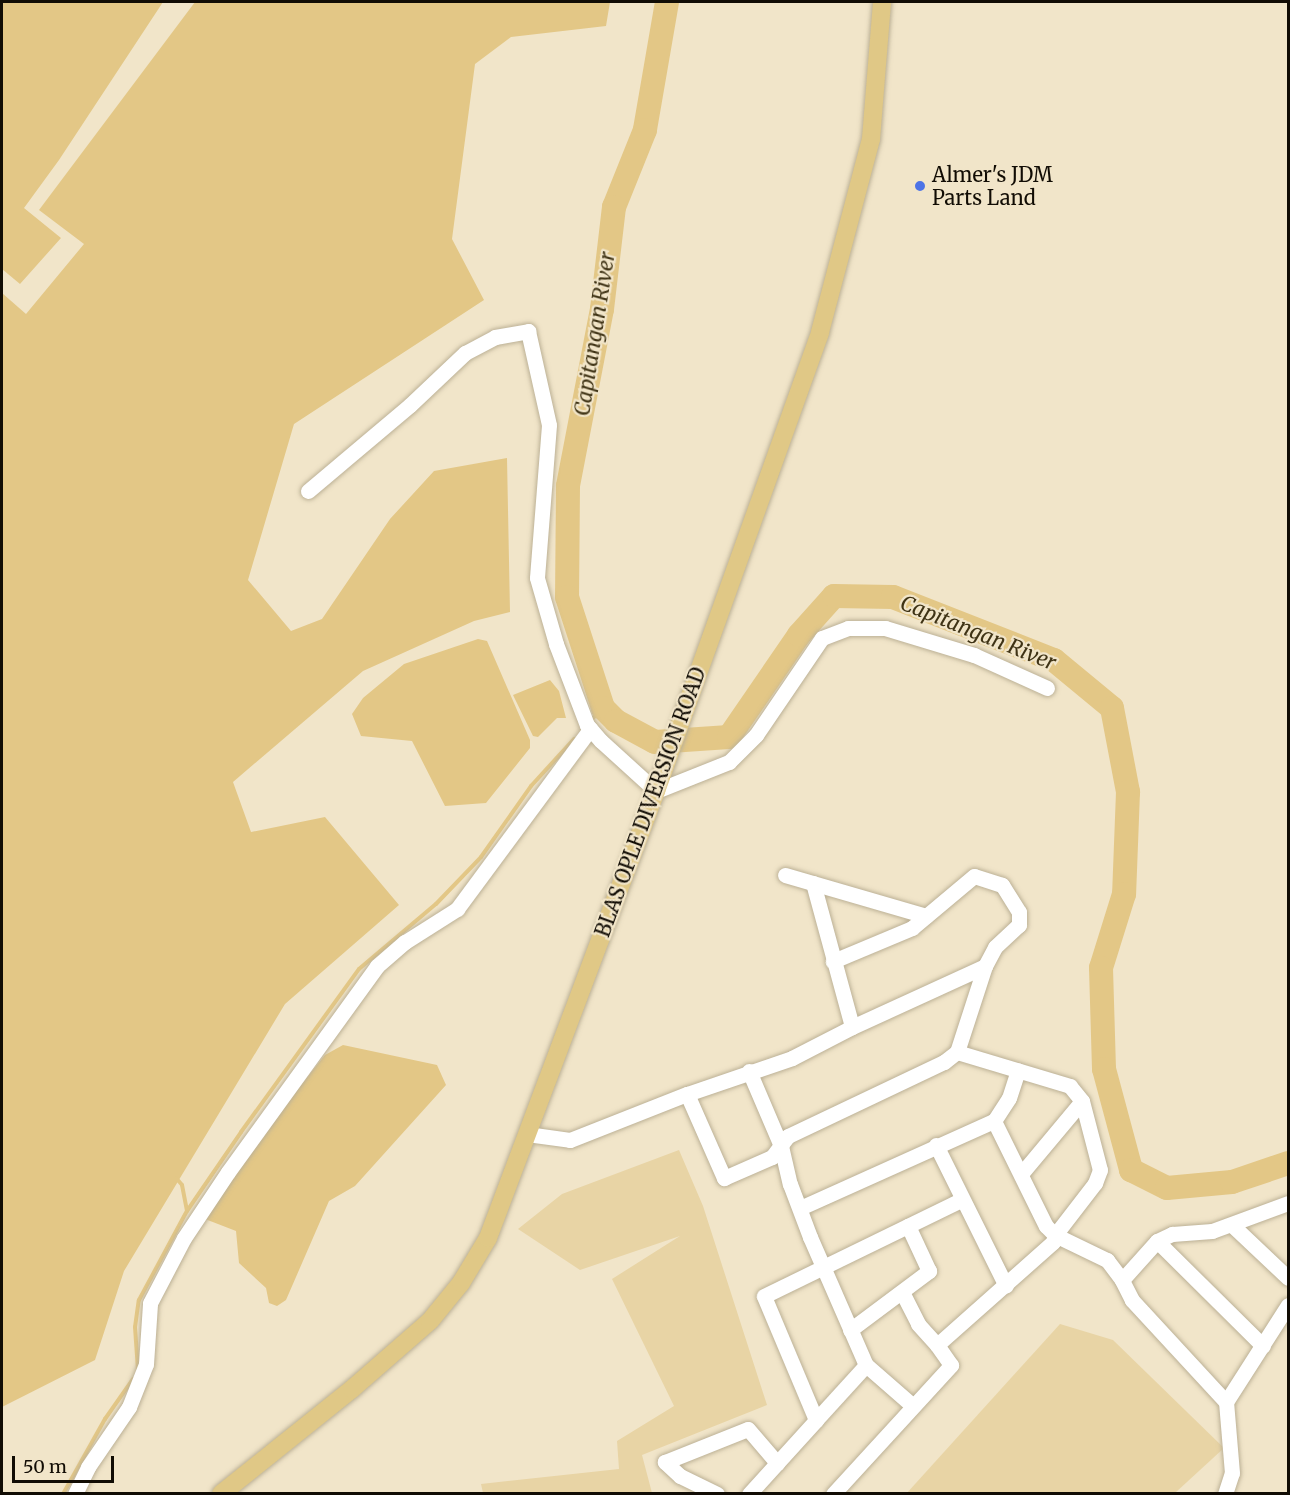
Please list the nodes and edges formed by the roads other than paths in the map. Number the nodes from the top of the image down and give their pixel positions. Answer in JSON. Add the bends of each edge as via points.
{"nodes":[{"id":1,"x":882,"y":2,"type":"edge"},
{"id":2,"x":308,"y":491,"type":"dead end"},
{"id":3,"x":1047,"y":688,"type":"dead end"},
{"id":4,"x":589,"y":727,"type":"junction"},
{"id":5,"x":657,"y":786,"type":"junction"},
{"id":6,"x":785,"y":875,"type":"dead end"},
{"id":7,"x":813,"y":883,"type":"junction"},
{"id":8,"x":926,"y":916,"type":"junction"},
{"id":9,"x":833,"y":961,"type":"junction"},
{"id":10,"x":985,"y":966,"type":"junction"},
{"id":11,"x":852,"y":1027,"type":"junction"},
{"id":12,"x":957,"y":1052,"type":"junction"},
{"id":13,"x":1018,"y":1070,"type":"junction"},
{"id":14,"x":749,"y":1071,"type":"junction"},
{"id":15,"x":687,"y":1094,"type":"junction"},
{"id":16,"x":1082,"y":1101,"type":"junction"},
{"id":17,"x":994,"y":1121,"type":"junction"},
{"id":18,"x":527,"y":1134,"type":"junction"},
{"id":19,"x":936,"y":1145,"type":"junction"},
{"id":20,"x":781,"y":1146,"type":"junction"},
{"id":21,"x":1021,"y":1174,"type":"junction"},
{"id":22,"x":962,"y":1200,"type":"junction"},
{"id":23,"x":1288,"y":1203,"type":"edge"},
{"id":24,"x":800,"y":1208,"type":"junction"},
{"id":25,"x":1232,"y":1225,"type":"junction"},
{"id":26,"x":908,"y":1226,"type":"junction"},
{"id":27,"x":1055,"y":1235,"type":"junction"},
{"id":28,"x":1157,"y":1241,"type":"junction"},
{"id":29,"x":825,"y":1268,"type":"junction"},
{"id":30,"x":1288,"y":1278,"type":"edge"},
{"id":31,"x":1122,"y":1280,"type":"junction"},
{"id":32,"x":1006,"y":1286,"type":"junction"},
{"id":33,"x":903,"y":1292,"type":"junction"},
{"id":34,"x":1288,"y":1305,"type":"edge"},
{"id":35,"x":850,"y":1330,"type":"junction"},
{"id":36,"x":937,"y":1345,"type":"junction"},
{"id":37,"x":1263,"y":1346,"type":"junction"},
{"id":38,"x":866,"y":1365,"type":"junction"},
{"id":39,"x":1226,"y":1402,"type":"junction"},
{"id":40,"x":913,"y":1406,"type":"junction"},
{"id":41,"x":816,"y":1420,"type":"junction"},
{"id":42,"x":777,"y":1463,"type":"junction"},
{"id":43,"x":75,"y":1494,"type":"edge"},
{"id":44,"x":221,"y":1494,"type":"edge"},
{"id":45,"x":717,"y":1494,"type":"edge"},
{"id":46,"x":749,"y":1494,"type":"edge"},
{"id":47,"x":833,"y":1494,"type":"edge"},
{"id":48,"x":1224,"y":1494,"type":"edge"}],
"edges":[{"from":1,"to":5,"type":"main road","name":"BLAS OPLE DIVERSION ROAD","via":[[871,139],[820,332]]},
{"from":2,"to":4,"type":"street","via":[[465,353],[495,337],[528,331],[549,425],[537,578],[556,644]]},
{"from":3,"to":5,"type":"street","via":[[974,655],[885,628],[848,628],[822,638],[756,735],[729,762]]},
{"from":4,"to":5,"type":"street"},
{"from":4,"to":43,"type":"street","via":[[457,909],[405,942],[377,966],[228,1172],[184,1238],[150,1303],[146,1364],[129,1407],[88,1467]]},
{"from":5,"to":18,"type":"main road","name":"BLAS OPLE DIVERSION ROAD"},
{"from":6,"to":7,"type":"street"},
{"from":7,"to":8,"type":"street"},
{"from":7,"to":9,"type":"street"},
{"from":8,"to":9,"type":"street","via":[[912,928]]},
{"from":8,"to":10,"type":"street","via":[[974,876],[1002,885],[1018,912],[1020,925],[995,947]]},
{"from":9,"to":11,"type":"street"},
{"from":10,"to":11,"type":"street"},
{"from":10,"to":12,"type":"street"},
{"from":11,"to":14,"type":"street","via":[[792,1058]]},
{"from":12,"to":13,"type":"street"},
{"from":12,"to":20,"type":"street","via":[[944,1062],[788,1136]]},
{"from":13,"to":16,"type":"street","via":[[1070,1086]]},
{"from":13,"to":17,"type":"street","via":[[1009,1098]]},
{"from":14,"to":15,"type":"street"},
{"from":14,"to":20,"type":"street"},
{"from":15,"to":18,"type":"street","via":[[570,1140]]},
{"from":15,"to":20,"type":"street","via":[[724,1178],[772,1157]]},
{"from":16,"to":21,"type":"street"},
{"from":16,"to":27,"type":"street","via":[[1100,1170],[1095,1183]]},
{"from":17,"to":19,"type":"street"},
{"from":17,"to":21,"type":"street"},
{"from":18,"to":44,"type":"main road","name":"BLAS OPLE DIVERSION ROAD","via":[[488,1238],[461,1283],[430,1322]]},
{"from":19,"to":22,"type":"street"},
{"from":19,"to":24,"type":"street"},
{"from":20,"to":24,"type":"street"},
{"from":21,"to":27,"type":"street","via":[[1046,1226]]},
{"from":22,"to":26,"type":"street"},
{"from":22,"to":32,"type":"street"},
{"from":23,"to":25,"type":"street"},
{"from":24,"to":29,"type":"street"},
{"from":25,"to":28,"type":"street","via":[[1172,1234]]},
{"from":25,"to":30,"type":"street"},
{"from":26,"to":29,"type":"street"},
{"from":26,"to":33,"type":"street","via":[[929,1271]]},
{"from":27,"to":31,"type":"street","via":[[1107,1260]]},
{"from":27,"to":32,"type":"street","via":[[1053,1242]]},
{"from":28,"to":31,"type":"street"},
{"from":28,"to":37,"type":"street"},
{"from":29,"to":35,"type":"street"},
{"from":29,"to":41,"type":"street","via":[[764,1296]]},
{"from":31,"to":39,"type":"street","via":[[1132,1300]]},
{"from":32,"to":36,"type":"street"},
{"from":33,"to":35,"type":"street"},
{"from":33,"to":36,"type":"street","via":[[918,1324]]},
{"from":34,"to":37,"type":"street"},
{"from":35,"to":38,"type":"street"},
{"from":36,"to":40,"type":"street","via":[[951,1365]]},
{"from":37,"to":39,"type":"street"},
{"from":38,"to":40,"type":"street"},
{"from":38,"to":41,"type":"street"},
{"from":39,"to":48,"type":"street","via":[[1232,1473]]},
{"from":40,"to":47,"type":"street"},
{"from":41,"to":42,"type":"street"},
{"from":42,"to":45,"type":"street","via":[[748,1429],[665,1462],[680,1476]]},
{"from":42,"to":46,"type":"street"}]}
